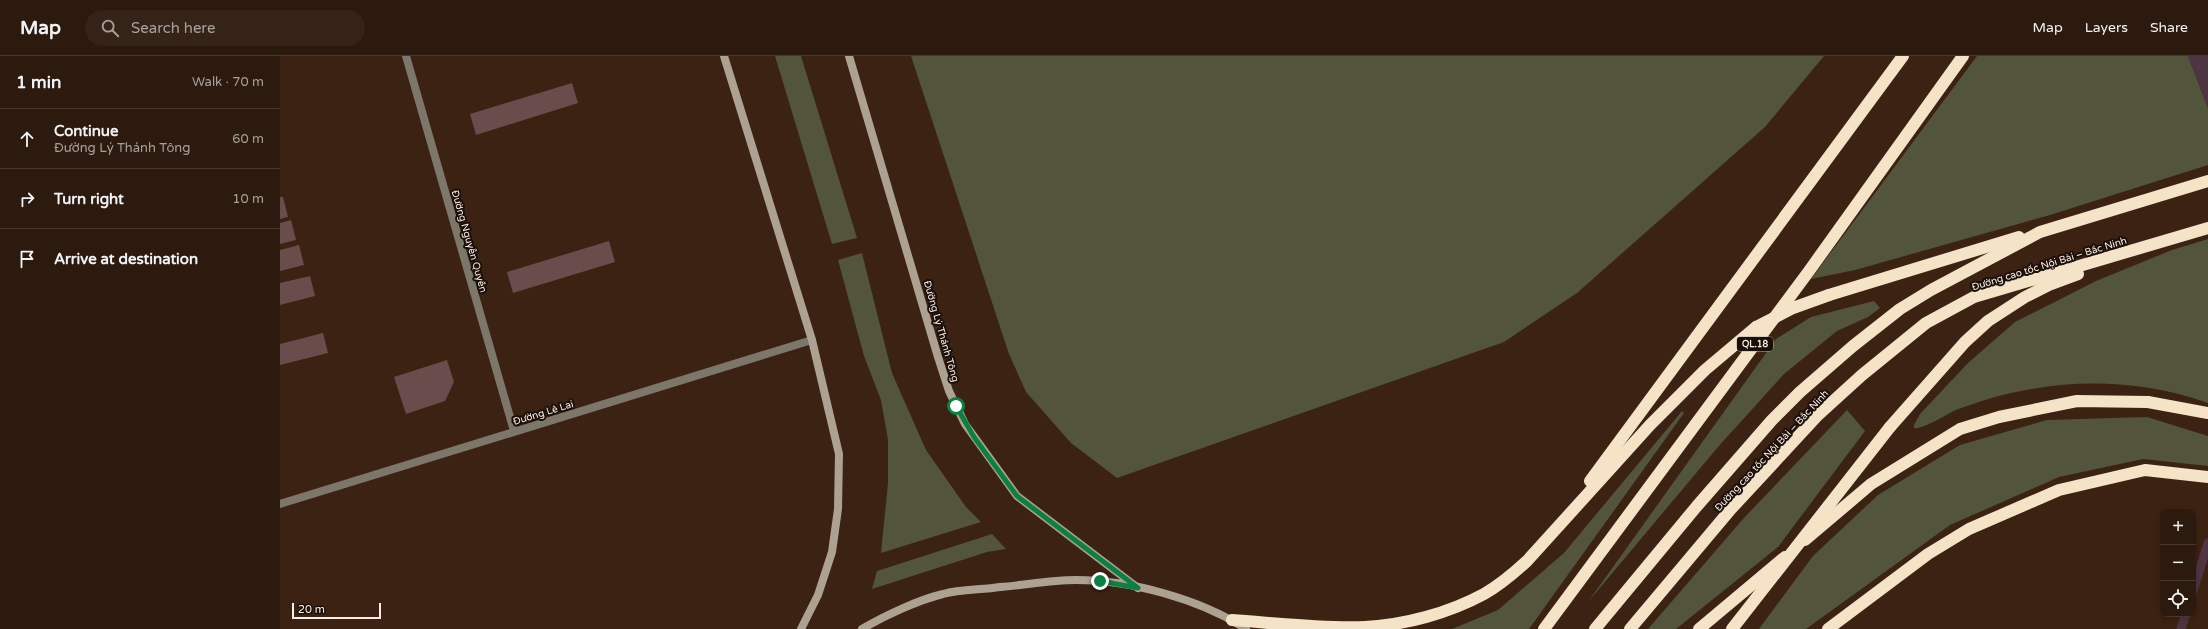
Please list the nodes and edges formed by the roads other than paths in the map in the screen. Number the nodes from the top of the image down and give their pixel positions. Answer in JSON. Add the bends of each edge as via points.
{"nodes":[{"id":1,"x":406,"y":56,"type":"edge"},
{"id":2,"x":724,"y":56,"type":"edge"},
{"id":3,"x":849,"y":56,"type":"edge"},
{"id":4,"x":1904,"y":56,"type":"edge"},
{"id":5,"x":1963,"y":56,"type":"edge"},
{"id":6,"x":2208,"y":181,"type":"edge"},
{"id":7,"x":2208,"y":228,"type":"edge"},
{"id":8,"x":2040,"y":232,"type":"junction"},
{"id":9,"x":2178,"y":236,"type":"junction"},
{"id":10,"x":812,"y":340,"type":"junction"},
{"id":11,"x":2208,"y":413,"type":"edge"},
{"id":12,"x":514,"y":431,"type":"junction"},
{"id":13,"x":2208,"y":477,"type":"edge"},
{"id":14,"x":280,"y":504,"type":"edge"},
{"id":15,"x":1551,"y":533,"type":"junction"},
{"id":16,"x":1138,"y":588,"type":"junction"},
{"id":17,"x":1232,"y":620,"type":"junction"},
{"id":18,"x":801,"y":629,"type":"edge"},
{"id":19,"x":862,"y":629,"type":"edge"},
{"id":20,"x":1246,"y":629,"type":"edge"},
{"id":21,"x":1544,"y":629,"type":"edge"},
{"id":22,"x":1595,"y":629,"type":"edge"},
{"id":23,"x":1630,"y":629,"type":"edge"},
{"id":24,"x":1699,"y":629,"type":"edge"},
{"id":25,"x":1732,"y":629,"type":"edge"},
{"id":26,"x":1828,"y":629,"type":"edge"}],
"edges":[{"from":1,"to":12,"type":"street","name":"Đường Nguyễn Quyền"},
{"from":2,"to":10,"type":"main road"},
{"from":3,"to":16,"type":"main road","name":"Đường Lý Thánh Tông","via":[[938,357],[949,391],[965,424],[1017,496]]},
{"from":4,"to":15,"type":"highway"},
{"from":5,"to":21,"type":"highway","number":"QL.18","via":[[1809,271]]},
{"from":6,"to":8,"type":"highway"},
{"from":7,"to":9,"type":"highway"},
{"from":8,"to":15,"type":"highway","bridge":true,"via":[[1829,295],[1793,308],[1756,327],[1705,370],[1650,425]]},
{"from":8,"to":22,"type":"highway","via":[[1900,309],[1800,392],[1726,472]]},
{"from":9,"to":23,"type":"highway","name":"Đường cao tốc Nội Bài – Bắc Ninh","via":[[1974,297],[1926,323],[1818,415],[1731,509]]},
{"from":9,"to":25,"type":"highway","bridge":true,"via":[[2051,284],[1988,321],[1965,342],[1890,428]]},
{"from":10,"to":12,"type":"street","name":"Đường Lê Lai"},
{"from":10,"to":18,"type":"main road","via":[[839,454],[838,503],[832,552]]},
{"from":11,"to":24,"type":"highway","via":[[2148,402],[2077,401],[2000,417],[1960,429],[1871,484]]},
{"from":12,"to":14,"type":"street","name":"Đường Lê Lai"},
{"from":13,"to":26,"type":"highway","via":[[2145,470],[2059,490],[1969,529],[1928,554]]},
{"from":15,"to":17,"type":"highway","via":[[1528,561],[1484,594],[1450,609],[1400,623],[1364,628]]},
{"from":16,"to":17,"type":"main road","via":[[1160,592]]},
{"from":16,"to":19,"type":"main road","via":[[1100,581],[1075,580],[943,594]]},
{"from":17,"to":20,"type":"main road"}]}
